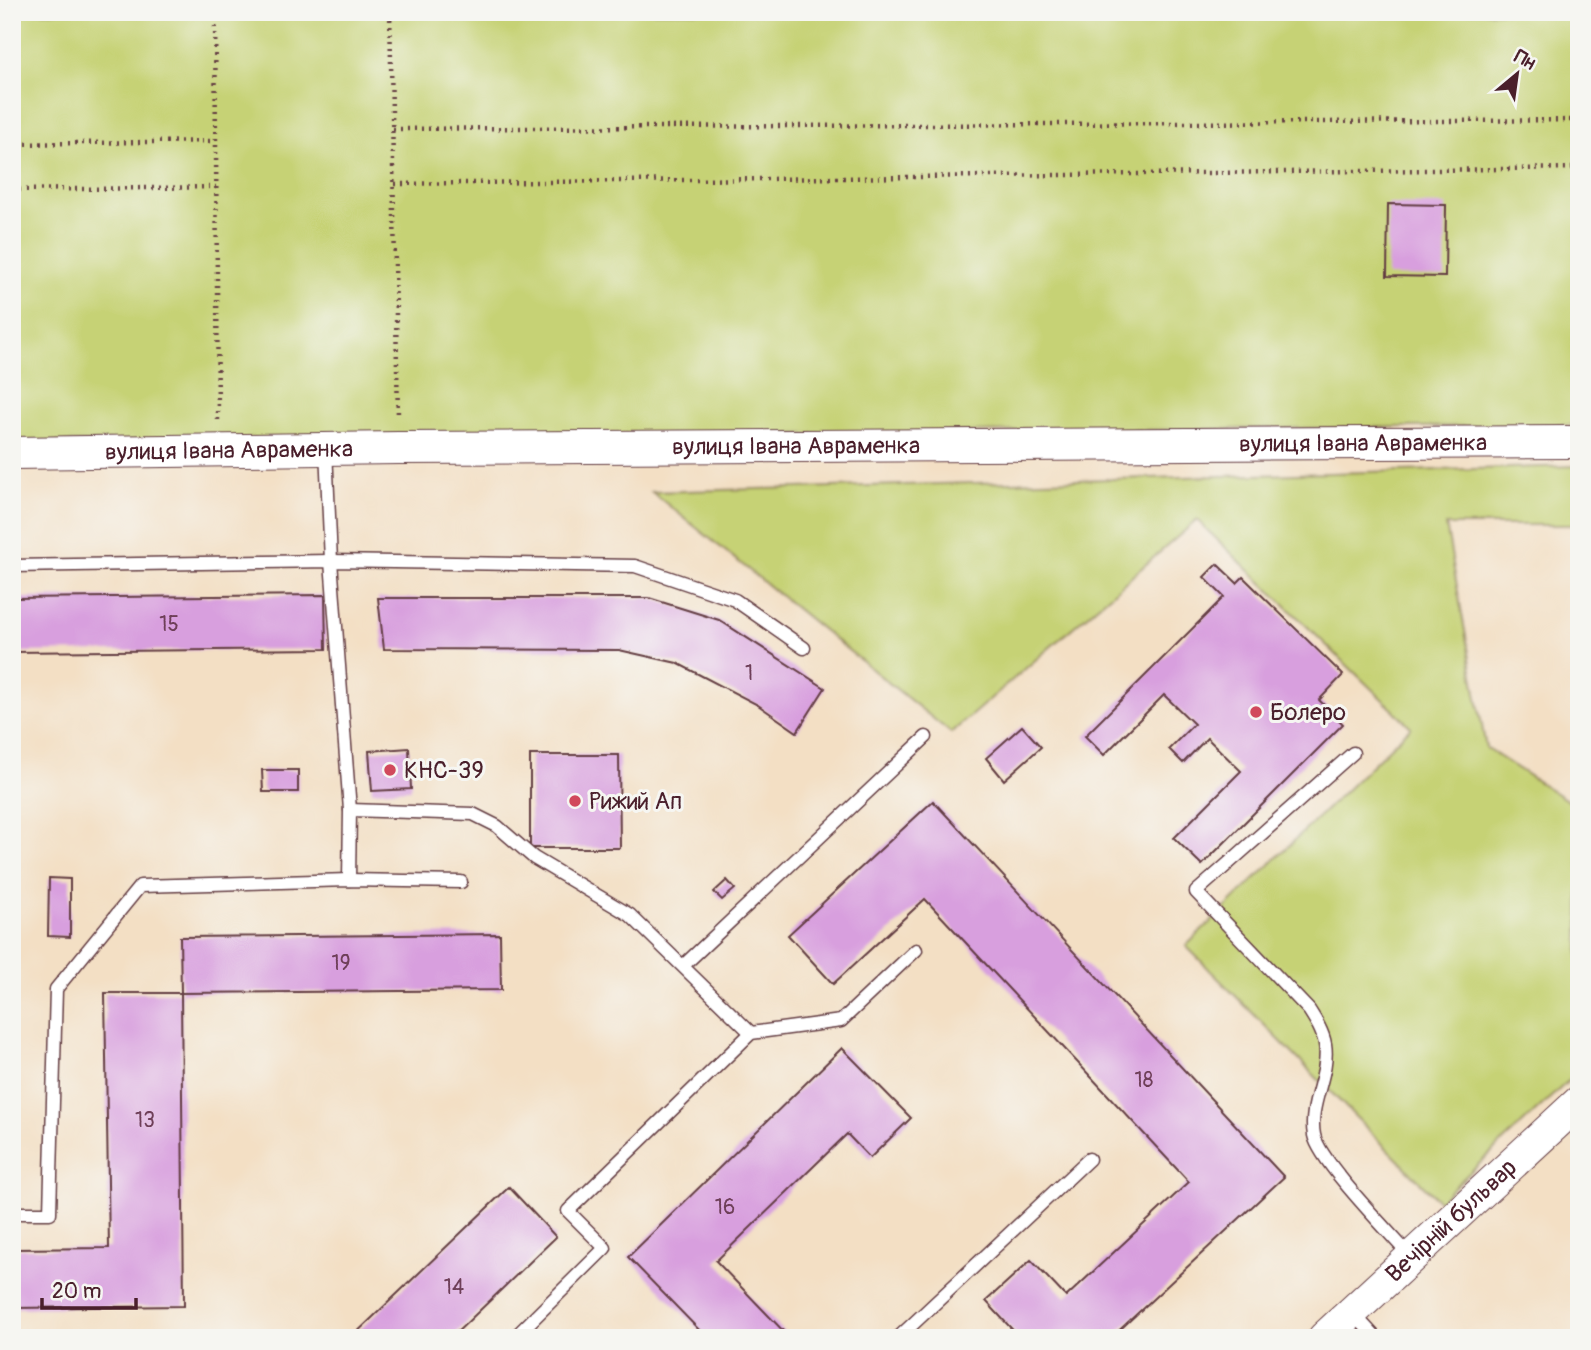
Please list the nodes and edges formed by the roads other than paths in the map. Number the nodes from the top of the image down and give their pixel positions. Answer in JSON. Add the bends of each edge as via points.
{"nodes":[{"id":1,"x":1579,"y":442,"type":"edge"},
{"id":2,"x":327,"y":449,"type":"junction"},
{"id":3,"x":12,"y":453,"type":"edge"},
{"id":4,"x":331,"y":561,"type":"junction"},
{"id":5,"x":12,"y":566,"type":"edge"},
{"id":6,"x":804,"y":649,"type":"dead end"},
{"id":7,"x":926,"y":737,"type":"dead end"},
{"id":8,"x":1353,"y":753,"type":"dead end"},
{"id":9,"x":350,"y":810,"type":"junction"},
{"id":10,"x":349,"y":880,"type":"junction"},
{"id":11,"x":461,"y":883,"type":"dead end"},
{"id":12,"x":916,"y":950,"type":"dead end"},
{"id":13,"x":684,"y":965,"type":"junction"},
{"id":14,"x":751,"y":1033,"type":"junction"},
{"id":15,"x":1579,"y":1102,"type":"edge"},
{"id":16,"x":1088,"y":1159,"type":"dead end"},
{"id":17,"x":12,"y":1213,"type":"edge"},
{"id":18,"x":1411,"y":1257,"type":"junction"},
{"id":19,"x":1352,"y":1312,"type":"junction"},
{"id":20,"x":514,"y":1338,"type":"edge"},
{"id":21,"x":898,"y":1338,"type":"edge"},
{"id":22,"x":1324,"y":1338,"type":"edge"},
{"id":23,"x":1376,"y":1338,"type":"edge"}],
"edges":[{"from":1,"to":2,"type":"street","name":"вулиця Івана Авраменка"},
{"from":2,"to":3,"type":"street","name":"вулиця Івана Авраменка"},
{"from":2,"to":4,"type":"lane"},
{"from":4,"to":5,"type":"lane"},
{"from":4,"to":6,"type":"lane","via":[[635,565],[735,600]]},
{"from":4,"to":9,"type":"lane"},
{"from":7,"to":13,"type":"lane"},
{"from":8,"to":18,"type":"lane","via":[[1196,892],[1310,1010],[1326,1045],[1312,1117],[1314,1137],[1336,1171]]},
{"from":9,"to":10,"type":"lane"},
{"from":9,"to":13,"type":"lane","via":[[473,814],[497,826],[534,858],[630,915]]},
{"from":10,"to":11,"type":"lane"},
{"from":10,"to":17,"type":"lane","via":[[140,886],[56,989],[50,1213]]},
{"from":12,"to":14,"type":"lane","via":[[841,1021]]},
{"from":13,"to":14,"type":"lane"},
{"from":14,"to":20,"type":"lane","via":[[568,1211],[606,1248]]},
{"from":15,"to":18,"type":"street","name":"Вечірній бульвар"},
{"from":16,"to":21,"type":"lane"},
{"from":18,"to":19,"type":"street","name":"Вечірній бульвар"},
{"from":19,"to":22,"type":"street","name":"Вечірній бульвар"},
{"from":19,"to":23,"type":"lane"}]}
